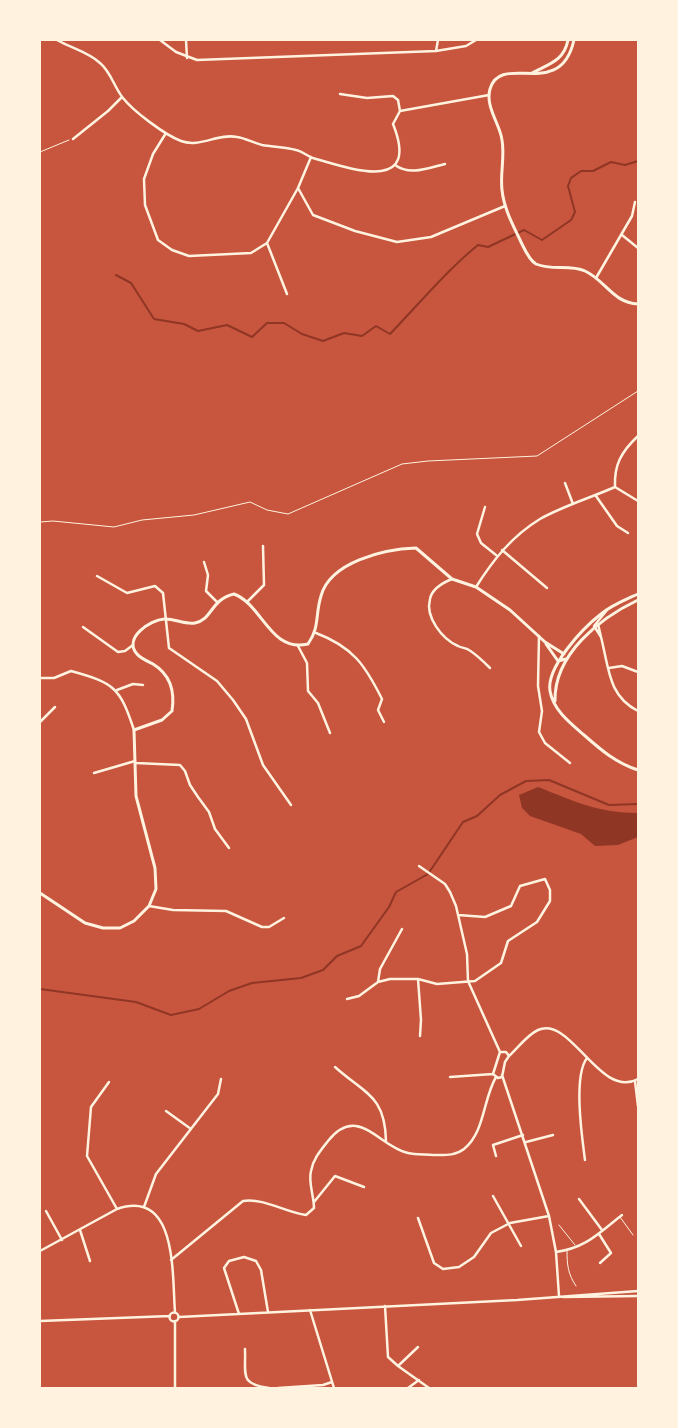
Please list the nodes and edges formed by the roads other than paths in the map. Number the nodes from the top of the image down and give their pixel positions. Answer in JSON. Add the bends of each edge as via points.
{"nodes":[{"id":1,"x":57,"y":40,"type":"edge"},
{"id":2,"x":160,"y":40,"type":"edge"},
{"id":3,"x":186,"y":40,"type":"edge"},
{"id":4,"x":438,"y":40,"type":"edge"},
{"id":5,"x":476,"y":40,"type":"edge"},
{"id":6,"x":568,"y":40,"type":"edge"},
{"id":7,"x":574,"y":40,"type":"edge"},
{"id":8,"x":436,"y":51,"type":"junction"},
{"id":9,"x":562,"y":56,"type":"junction"},
{"id":10,"x":187,"y":58,"type":"junction"},
{"id":11,"x":566,"y":60,"type":"junction"},
{"id":12,"x":532,"y":73,"type":"junction"},
{"id":13,"x":340,"y":94,"type":"dead end"},
{"id":14,"x":489,"y":95,"type":"junction"},
{"id":15,"x":122,"y":97,"type":"junction"},
{"id":16,"x":400,"y":111,"type":"junction"},
{"id":17,"x":166,"y":133,"type":"junction"},
{"id":18,"x":73,"y":139,"type":"road end"},
{"id":19,"x":311,"y":157,"type":"junction"},
{"id":20,"x":445,"y":164,"type":"dead end"},
{"id":21,"x":395,"y":165,"type":"junction"},
{"id":22,"x":298,"y":188,"type":"junction"},
{"id":23,"x":635,"y":202,"type":"dead end"},
{"id":24,"x":505,"y":206,"type":"junction"},
{"id":25,"x":622,"y":235,"type":"junction"},
{"id":26,"x":267,"y":243,"type":"junction"},
{"id":27,"x":638,"y":248,"type":"edge"},
{"id":28,"x":596,"y":278,"type":"junction"},
{"id":29,"x":287,"y":294,"type":"dead end"},
{"id":30,"x":638,"y":304,"type":"edge"},
{"id":31,"x":638,"y":436,"type":"edge"},
{"id":32,"x":565,"y":483,"type":"dead end"},
{"id":33,"x":615,"y":487,"type":"junction"},
{"id":34,"x":596,"y":496,"type":"junction"},
{"id":35,"x":638,"y":501,"type":"edge"},
{"id":36,"x":573,"y":504,"type":"junction"},
{"id":37,"x":485,"y":506,"type":"dead end"},
{"id":38,"x":628,"y":533,"type":"dead end"},
{"id":39,"x":263,"y":546,"type":"dead end"},
{"id":40,"x":502,"y":550,"type":"junction"},
{"id":41,"x":497,"y":556,"type":"junction"},
{"id":42,"x":204,"y":562,"type":"dead end"},
{"id":43,"x":97,"y":576,"type":"dead end"},
{"id":44,"x":452,"y":579,"type":"junction"},
{"id":45,"x":476,"y":587,"type":"junction"},
{"id":46,"x":547,"y":588,"type":"dead end"},
{"id":47,"x":638,"y":594,"type":"edge"},
{"id":48,"x":638,"y":600,"type":"edge"},
{"id":49,"x":217,"y":602,"type":"junction"},
{"id":50,"x":247,"y":602,"type":"junction"},
{"id":51,"x":608,"y":609,"type":"junction"},
{"id":52,"x":165,"y":618,"type":"junction"},
{"id":53,"x":596,"y":624,"type":"junction"},
{"id":54,"x":588,"y":626,"type":"junction"},
{"id":55,"x":83,"y":627,"type":"dead end"},
{"id":56,"x":594,"y":629,"type":"junction"},
{"id":57,"x":316,"y":633,"type":"junction"},
{"id":58,"x":539,"y":636,"type":"junction"},
{"id":59,"x":601,"y":637,"type":"junction"},
{"id":60,"x":544,"y":642,"type":"junction"},
{"id":61,"x":133,"y":645,"type":"junction"},
{"id":62,"x":298,"y":646,"type":"junction"},
{"id":63,"x":564,"y":654,"type":"junction"},
{"id":64,"x":558,"y":661,"type":"junction"},
{"id":65,"x":564,"y":662,"type":"junction"},
{"id":66,"x":490,"y":668,"type":"dead end"},
{"id":67,"x":609,"y":668,"type":"junction"},
{"id":68,"x":638,"y":672,"type":"edge"},
{"id":69,"x":40,"y":678,"type":"edge"},
{"id":70,"x":143,"y":685,"type":"dead end"},
{"id":71,"x":117,"y":690,"type":"junction"},
{"id":72,"x":555,"y":704,"type":"junction"},
{"id":73,"x":55,"y":706,"type":"dead end"},
{"id":74,"x":638,"y":711,"type":"edge"},
{"id":75,"x":40,"y":722,"type":"edge"},
{"id":76,"x":384,"y":722,"type":"dead end"},
{"id":77,"x":134,"y":730,"type":"junction"},
{"id":78,"x":330,"y":732,"type":"dead end"},
{"id":79,"x":136,"y":762,"type":"junction"},
{"id":80,"x":570,"y":763,"type":"dead end"},
{"id":81,"x":638,"y":770,"type":"edge"},
{"id":82,"x":94,"y":773,"type":"dead end"},
{"id":83,"x":291,"y":805,"type":"dead end"},
{"id":84,"x":229,"y":848,"type":"dead end"},
{"id":85,"x":419,"y":866,"type":"dead end"},
{"id":86,"x":40,"y":893,"type":"edge"},
{"id":87,"x":149,"y":906,"type":"junction"},
{"id":88,"x":458,"y":915,"type":"junction"},
{"id":89,"x":284,"y":918,"type":"dead end"},
{"id":90,"x":402,"y":929,"type":"dead end"},
{"id":91,"x":418,"y":979,"type":"junction"},
{"id":92,"x":468,"y":981,"type":"junction"},
{"id":93,"x":378,"y":982,"type":"junction"},
{"id":94,"x":347,"y":999,"type":"dead end"},
{"id":95,"x":420,"y":1036,"type":"dead end"},
{"id":96,"x":500,"y":1052,"type":"junction"},
{"id":97,"x":509,"y":1056,"type":"junction"},
{"id":98,"x":587,"y":1058,"type":"junction"},
{"id":99,"x":335,"y":1067,"type":"dead end"},
{"id":100,"x":494,"y":1075,"type":"junction"},
{"id":101,"x":502,"y":1075,"type":"junction"},
{"id":102,"x":450,"y":1077,"type":"dead end"},
{"id":103,"x":221,"y":1079,"type":"dead end"},
{"id":104,"x":637,"y":1080,"type":"edge"},
{"id":105,"x":109,"y":1082,"type":"dead end"},
{"id":106,"x":638,"y":1106,"type":"edge"},
{"id":107,"x":166,"y":1111,"type":"dead end"},
{"id":108,"x":191,"y":1129,"type":"junction"},
{"id":109,"x":523,"y":1135,"type":"junction"},
{"id":110,"x":553,"y":1135,"type":"dead end"},
{"id":111,"x":386,"y":1141,"type":"junction"},
{"id":112,"x":526,"y":1142,"type":"junction"},
{"id":113,"x":496,"y":1156,"type":"dead end"},
{"id":114,"x":585,"y":1160,"type":"dead end"},
{"id":115,"x":364,"y":1187,"type":"dead end"},
{"id":116,"x":494,"y":1196,"type":"dead end"},
{"id":117,"x":579,"y":1199,"type":"dead end"},
{"id":118,"x":314,"y":1202,"type":"junction"},
{"id":119,"x":144,"y":1207,"type":"junction"},
{"id":120,"x":117,"y":1209,"type":"junction"},
{"id":121,"x":46,"y":1211,"type":"dead end"},
{"id":122,"x":549,"y":1216,"type":"junction"},
{"id":123,"x":621,"y":1216,"type":"joint"},
{"id":124,"x":418,"y":1218,"type":"dead end"},
{"id":125,"x":510,"y":1223,"type":"junction"},
{"id":126,"x":559,"y":1225,"type":"dead end"},
{"id":127,"x":80,"y":1230,"type":"junction"},
{"id":128,"x":602,"y":1230,"type":"junction"},
{"id":129,"x":599,"y":1234,"type":"junction"},
{"id":130,"x":633,"y":1235,"type":"dead end"},
{"id":131,"x":62,"y":1240,"type":"junction"},
{"id":132,"x":521,"y":1246,"type":"dead end"},
{"id":133,"x":577,"y":1248,"type":"junction"},
{"id":134,"x":567,"y":1250,"type":"junction"},
{"id":135,"x":40,"y":1251,"type":"edge"},
{"id":136,"x":556,"y":1252,"type":"junction"},
{"id":137,"x":171,"y":1260,"type":"junction"},
{"id":138,"x":90,"y":1262,"type":"dead end"},
{"id":139,"x":600,"y":1263,"type":"dead end"},
{"id":140,"x":576,"y":1286,"type":"dead end"},
{"id":141,"x":638,"y":1291,"type":"edge"},
{"id":142,"x":559,"y":1296,"type":"junction"},
{"id":143,"x":638,"y":1296,"type":"edge"},
{"id":144,"x":385,"y":1306,"type":"junction"},
{"id":145,"x":310,"y":1310,"type":"junction"},
{"id":146,"x":175,"y":1312,"type":"junction"},
{"id":147,"x":268,"y":1312,"type":"junction"},
{"id":148,"x":239,"y":1314,"type":"junction"},
{"id":149,"x":170,"y":1316,"type":"junction"},
{"id":150,"x":179,"y":1316,"type":"junction"},
{"id":151,"x":175,"y":1321,"type":"junction"},
{"id":152,"x":40,"y":1322,"type":"edge"},
{"id":153,"x":418,"y":1347,"type":"dead end"},
{"id":154,"x":245,"y":1349,"type":"dead end"},
{"id":155,"x":398,"y":1366,"type":"junction"},
{"id":156,"x":420,"y":1380,"type":"junction"},
{"id":157,"x":332,"y":1382,"type":"junction"},
{"id":158,"x":175,"y":1388,"type":"edge"},
{"id":159,"x":269,"y":1388,"type":"edge"},
{"id":160,"x":278,"y":1388,"type":"edge"},
{"id":161,"x":334,"y":1388,"type":"edge"},
{"id":162,"x":408,"y":1388,"type":"edge"},
{"id":163,"x":429,"y":1388,"type":"edge"}],
"edges":[{"from":1,"to":15,"type":"street","via":[[88,54],[101,64]]},
{"from":2,"to":10,"type":"street"},
{"from":3,"to":10,"type":"street"},
{"from":4,"to":8,"type":"street"},
{"from":5,"to":8,"type":"street","via":[[466,46]]},
{"from":6,"to":9,"type":"street"},
{"from":7,"to":11,"type":"street"},
{"from":8,"to":10,"type":"street"},
{"from":9,"to":11,"type":"street"},
{"from":9,"to":12,"type":"street"},
{"from":11,"to":12,"type":"street","via":[[547,74]]},
{"from":12,"to":14,"type":"street","via":[[515,72],[501,76],[493,83]]},
{"from":13,"to":16,"type":"street","via":[[367,98],[393,96],[398,100]]},
{"from":14,"to":16,"type":"street"},
{"from":14,"to":24,"type":"street","via":[[503,142]]},
{"from":15,"to":17,"type":"street"},
{"from":15,"to":18,"type":"street"},
{"from":16,"to":21,"type":"street","via":[[393,124],[401,148]]},
{"from":17,"to":19,"type":"street","via":[[194,144],[236,137],[298,150]]},
{"from":17,"to":26,"type":"street","via":[[153,154],[144,179],[145,205],[158,240],[189,256],[251,252]]},
{"from":19,"to":21,"type":"street","via":[[370,171],[388,170]]},
{"from":19,"to":22,"type":"street"},
{"from":20,"to":21,"type":"street","via":[[412,171]]},
{"from":22,"to":24,"type":"street","via":[[313,215],[397,242],[431,237]]},
{"from":22,"to":26,"type":"street"},
{"from":23,"to":25,"type":"street"},
{"from":24,"to":28,"type":"street","via":[[532,260],[548,267],[582,270]]},
{"from":25,"to":27,"type":"street"},
{"from":25,"to":28,"type":"street"},
{"from":26,"to":29,"type":"street"},
{"from":28,"to":30,"type":"street","via":[[618,298]]},
{"from":31,"to":33,"type":"street","via":[[617,464]]},
{"from":32,"to":36,"type":"street"},
{"from":33,"to":34,"type":"street"},
{"from":33,"to":35,"type":"street"},
{"from":34,"to":36,"type":"street"},
{"from":34,"to":38,"type":"street","via":[[617,526]]},
{"from":36,"to":40,"type":"street","via":[[540,519]]},
{"from":37,"to":41,"type":"street","via":[[477,534],[481,543]]},
{"from":39,"to":50,"type":"street","via":[[264,585]]},
{"from":40,"to":41,"type":"street"},
{"from":40,"to":46,"type":"street"},
{"from":41,"to":45,"type":"street"},
{"from":42,"to":49,"type":"street","via":[[208,575],[206,591]]},
{"from":43,"to":52,"type":"street","via":[[127,593],[155,586],[163,593]]},
{"from":44,"to":45,"type":"street"},
{"from":44,"to":57,"type":"street","via":[[416,548],[399,549],[348,564],[336,572],[321,595]]},
{"from":44,"to":66,"type":"street","via":[[443,582],[431,594],[429,615],[438,629]]},
{"from":45,"to":58,"type":"street","via":[[510,610]]},
{"from":47,"to":51,"type":"street"},
{"from":48,"to":53,"type":"street"},
{"from":49,"to":50,"type":"street","via":[[234,594]]},
{"from":49,"to":52,"type":"street","via":[[207,616],[194,624]]},
{"from":50,"to":62,"type":"street","via":[[278,638]]},
{"from":51,"to":53,"type":"street"},
{"from":51,"to":54,"type":"street"},
{"from":52,"to":61,"type":"street","via":[[147,624],[134,637]]},
{"from":52,"to":83,"type":"street","via":[[169,648],[217,681],[233,700],[246,719],[263,765]]},
{"from":53,"to":54,"type":"street"},
{"from":53,"to":56,"type":"street"},
{"from":53,"to":59,"type":"street"},
{"from":54,"to":63,"type":"street"},
{"from":55,"to":61,"type":"street","via":[[118,652]]},
{"from":56,"to":59,"type":"street"},
{"from":56,"to":65,"type":"street"},
{"from":57,"to":62,"type":"street","via":[[308,644]]},
{"from":57,"to":76,"type":"street","via":[[351,651],[368,670],[382,699],[378,710]]},
{"from":58,"to":60,"type":"street"},
{"from":58,"to":80,"type":"street","via":[[540,732],[545,743]]},
{"from":59,"to":67,"type":"street"},
{"from":60,"to":63,"type":"street"},
{"from":60,"to":64,"type":"street"},
{"from":61,"to":77,"type":"street","via":[[137,655],[159,668],[169,680],[174,697],[172,711],[162,720]]},
{"from":62,"to":78,"type":"street","via":[[307,663],[308,691],[318,704]]},
{"from":63,"to":64,"type":"street"},
{"from":63,"to":65,"type":"street"},
{"from":64,"to":65,"type":"street"},
{"from":64,"to":72,"type":"street","via":[[550,684]]},
{"from":65,"to":72,"type":"street","via":[[556,679]]},
{"from":67,"to":68,"type":"street","via":[[622,666]]},
{"from":67,"to":74,"type":"street","via":[[612,687],[625,704]]},
{"from":69,"to":71,"type":"street","via":[[54,678],[71,671],[103,681]]},
{"from":70,"to":71,"type":"street","via":[[133,684]]},
{"from":71,"to":77,"type":"street"},
{"from":72,"to":81,"type":"street","via":[[572,725],[603,751],[625,766]]},
{"from":73,"to":75,"type":"street"},
{"from":77,"to":79,"type":"street"},
{"from":79,"to":82,"type":"street"},
{"from":79,"to":84,"type":"street","via":[[180,765]]},
{"from":79,"to":87,"type":"street","via":[[136,796],[155,868],[156,889]]},
{"from":85,"to":88,"type":"street","via":[[445,884]]},
{"from":86,"to":87,"type":"street","via":[[85,923],[102,928],[120,928],[134,921]]},
{"from":87,"to":89,"type":"street","via":[[226,911],[262,928]]},
{"from":88,"to":92,"type":"street","via":[[468,954]]},
{"from":88,"to":92,"type":"street","via":[[485,917],[511,906],[520,886],[528,883],[545,879],[550,890],[550,901],[537,922],[508,940],[501,963],[475,981]]},
{"from":90,"to":93,"type":"street","via":[[380,969]]},
{"from":91,"to":92,"type":"street","via":[[437,984]]},
{"from":91,"to":93,"type":"street"},
{"from":91,"to":95,"type":"street"},
{"from":92,"to":96,"type":"street"},
{"from":93,"to":94,"type":"street","via":[[359,996]]},
{"from":96,"to":97,"type":"street"},
{"from":96,"to":100,"type":"street"},
{"from":97,"to":98,"type":"street","via":[[539,1030],[548,1029],[567,1038]]},
{"from":97,"to":101,"type":"street"},
{"from":98,"to":104,"type":"street","via":[[610,1078],[625,1083]]},
{"from":98,"to":114,"type":"street","via":[[582,1065],[580,1089]]},
{"from":99,"to":111,"type":"street","via":[[364,1088],[376,1102],[383,1114]]},
{"from":100,"to":101,"type":"street"},
{"from":100,"to":102,"type":"street"},
{"from":100,"to":111,"type":"street","via":[[478,1131],[462,1150],[449,1155],[407,1154]]},
{"from":101,"to":109,"type":"street"},
{"from":103,"to":108,"type":"street","via":[[218,1094]]},
{"from":104,"to":106,"type":"street"},
{"from":105,"to":120,"type":"street","via":[[91,1107],[87,1156]]},
{"from":107,"to":108,"type":"street"},
{"from":108,"to":119,"type":"street","via":[[156,1174]]},
{"from":109,"to":112,"type":"street"},
{"from":109,"to":113,"type":"street","via":[[493,1145]]},
{"from":110,"to":112,"type":"street"},
{"from":111,"to":118,"type":"street","via":[[357,1126],[344,1128],[332,1136],[318,1153],[310,1171]]},
{"from":112,"to":122,"type":"street"},
{"from":115,"to":118,"type":"street","via":[[335,1176]]},
{"from":116,"to":125,"type":"street"},
{"from":117,"to":128,"type":"street"},
{"from":118,"to":137,"type":"street","via":[[314,1208],[306,1214],[256,1199],[243,1201]]},
{"from":119,"to":120,"type":"street","via":[[127,1205]]},
{"from":119,"to":137,"type":"street","via":[[161,1221],[168,1238]]},
{"from":120,"to":127,"type":"street"},
{"from":121,"to":131,"type":"street"},
{"from":122,"to":125,"type":"street"},
{"from":122,"to":136,"type":"street"},
{"from":123,"to":128,"type":"street"},
{"from":123,"to":130,"type":"lane"},
{"from":124,"to":125,"type":"street","via":[[434,1263],[443,1269],[458,1267],[474,1257],[492,1233]]},
{"from":125,"to":132,"type":"street"},
{"from":126,"to":133,"type":"lane"},
{"from":127,"to":131,"type":"street"},
{"from":127,"to":138,"type":"street"},
{"from":128,"to":129,"type":"street"},
{"from":129,"to":133,"type":"street"},
{"from":129,"to":139,"type":"street","via":[[611,1254]]},
{"from":131,"to":135,"type":"street"},
{"from":133,"to":134,"type":"street"},
{"from":134,"to":136,"type":"street"},
{"from":134,"to":140,"type":"lane","via":[[567,1266]]},
{"from":136,"to":142,"type":"street"},
{"from":137,"to":146,"type":"street"},
{"from":141,"to":142,"type":"street"},
{"from":142,"to":143,"type":"street"},
{"from":142,"to":144,"type":"street"},
{"from":144,"to":145,"type":"street"},
{"from":144,"to":155,"type":"street","via":[[388,1357]]},
{"from":145,"to":147,"type":"street"},
{"from":145,"to":157,"type":"street"},
{"from":146,"to":149,"type":"street"},
{"from":146,"to":150,"type":"street"},
{"from":147,"to":148,"type":"street"},
{"from":147,"to":148,"type":"street","via":[[261,1270],[256,1261],[244,1257],[229,1261],[224,1268]]},
{"from":148,"to":150,"type":"street"},
{"from":149,"to":151,"type":"street"},
{"from":149,"to":152,"type":"street"},
{"from":150,"to":151,"type":"street"},
{"from":151,"to":158,"type":"street"},
{"from":153,"to":155,"type":"street"},
{"from":154,"to":159,"type":"street","via":[[248,1382]]},
{"from":155,"to":156,"type":"street"},
{"from":156,"to":162,"type":"street"},
{"from":156,"to":163,"type":"street"},
{"from":157,"to":160,"type":"street"},
{"from":157,"to":161,"type":"street"}]}
